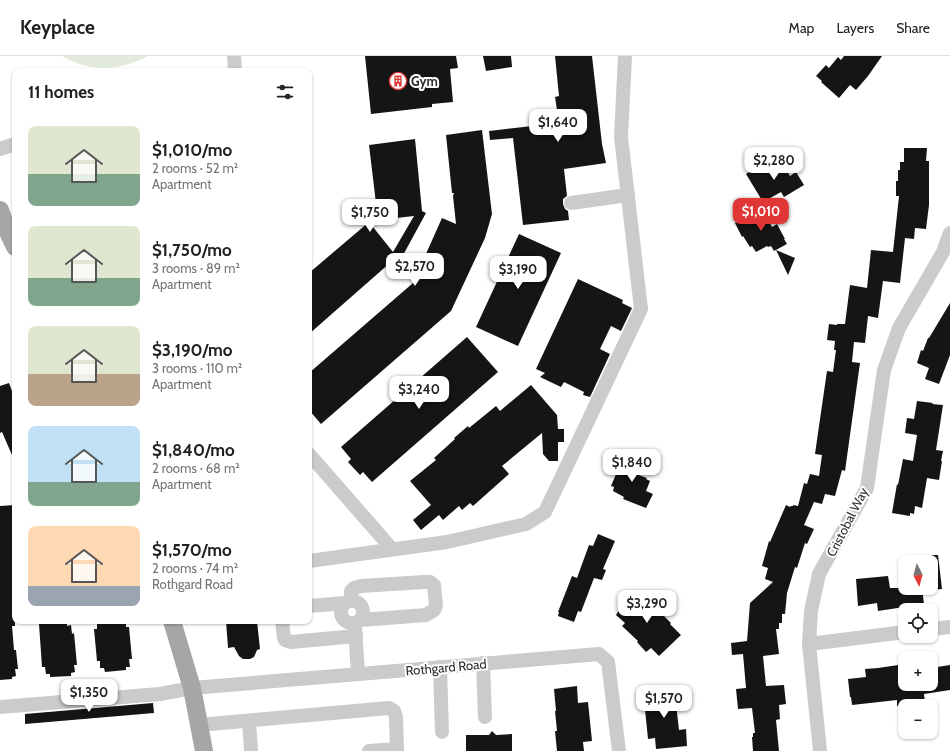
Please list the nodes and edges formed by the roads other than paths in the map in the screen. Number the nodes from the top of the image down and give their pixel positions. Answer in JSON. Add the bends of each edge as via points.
{"nodes":[{"id":1,"x":234,"y":56,"type":"edge"},
{"id":2,"x":625,"y":56,"type":"edge"},
{"id":3,"x":235,"y":68,"type":"edge"},
{"id":4,"x":12,"y":145,"type":"edge"},
{"id":5,"x":0,"y":149,"type":"edge"},
{"id":6,"x":628,"y":195,"type":"junction"},
{"id":7,"x":571,"y":203,"type":"dead end"},
{"id":8,"x":0,"y":212,"type":"edge"},
{"id":9,"x":950,"y":233,"type":"edge"},
{"id":10,"x":12,"y":241,"type":"edge"},
{"id":11,"x":312,"y":457,"type":"edge"},
{"id":12,"x":392,"y":549,"type":"junction"},
{"id":13,"x":312,"y":561,"type":"edge"},
{"id":14,"x":348,"y":602,"type":"junction"},
{"id":15,"x":312,"y":606,"type":"edge"},
{"id":16,"x":173,"y":624,"type":"edge"},
{"id":17,"x":282,"y":624,"type":"edge"},
{"id":18,"x":357,"y":626,"type":"junction"},
{"id":19,"x":950,"y":627,"type":"edge"},
{"id":20,"x":938,"y":628,"type":"edge"},
{"id":21,"x":898,"y":633,"type":"edge"},
{"id":22,"x":808,"y":644,"type":"junction"},
{"id":23,"x":483,"y":663,"type":"junction"},
{"id":24,"x":440,"y":667,"type":"junction"},
{"id":25,"x":358,"y":674,"type":"junction"},
{"id":26,"x":192,"y":688,"type":"junction"},
{"id":27,"x":0,"y":707,"type":"edge"},
{"id":28,"x":485,"y":717,"type":"dead end"},
{"id":29,"x":249,"y":721,"type":"junction"},
{"id":30,"x":199,"y":726,"type":"junction"},
{"id":31,"x":442,"y":732,"type":"dead end"},
{"id":32,"x":397,"y":750,"type":"edge"},
{"id":33,"x":204,"y":751,"type":"edge"},
{"id":34,"x":251,"y":751,"type":"edge"},
{"id":35,"x":369,"y":751,"type":"edge"},
{"id":36,"x":619,"y":751,"type":"edge"},
{"id":37,"x":820,"y":751,"type":"edge"}],
"edges":[{"from":1,"to":3,"type":"street"},
{"from":2,"to":6,"type":"street","via":[[621,137]]},
{"from":4,"to":5,"type":"street"},
{"from":6,"to":7,"type":"street"},
{"from":6,"to":12,"type":"street","via":[[641,309],[545,512],[526,524],[447,542]]},
{"from":8,"to":10,"type":"main road"},
{"from":9,"to":22,"type":"street","name":"Cristobal Way","via":[[943,252],[899,328],[884,370],[867,488],[820,574],[811,611]]},
{"from":11,"to":12,"type":"street"},
{"from":12,"to":13,"type":"street"},
{"from":14,"to":15,"type":"street"},
{"from":14,"to":18,"type":"street","via":[[358,603],[362,607],[363,614]]},
{"from":14,"to":18,"type":"street","via":[[351,591],[361,586],[424,582],[434,585],[436,606],[426,615]]},
{"from":16,"to":26,"type":"main road"},
{"from":17,"to":18,"type":"street","via":[[284,638],[291,642]]},
{"from":18,"to":25,"type":"street"},
{"from":19,"to":20,"type":"street"},
{"from":21,"to":22,"type":"street"},
{"from":22,"to":37,"type":"street","name":"Cristobal Way"},
{"from":23,"to":24,"type":"street","name":"Rothgard Road"},
{"from":23,"to":28,"type":"street"},
{"from":23,"to":36,"type":"street","name":"Rothgard Road","via":[[599,654],[608,662]]},
{"from":24,"to":25,"type":"street","name":"Rothgard Road"},
{"from":24,"to":31,"type":"street"},
{"from":25,"to":26,"type":"street","name":"Rothgard Road"},
{"from":26,"to":27,"type":"street","name":"Rothgard Road","via":[[160,694]]},
{"from":26,"to":30,"type":"main road"},
{"from":29,"to":30,"type":"street"},
{"from":29,"to":32,"type":"street","via":[[389,708],[394,711],[396,717]]},
{"from":29,"to":34,"type":"street"},
{"from":30,"to":33,"type":"main road"},
{"from":32,"to":35,"type":"street"}]}
